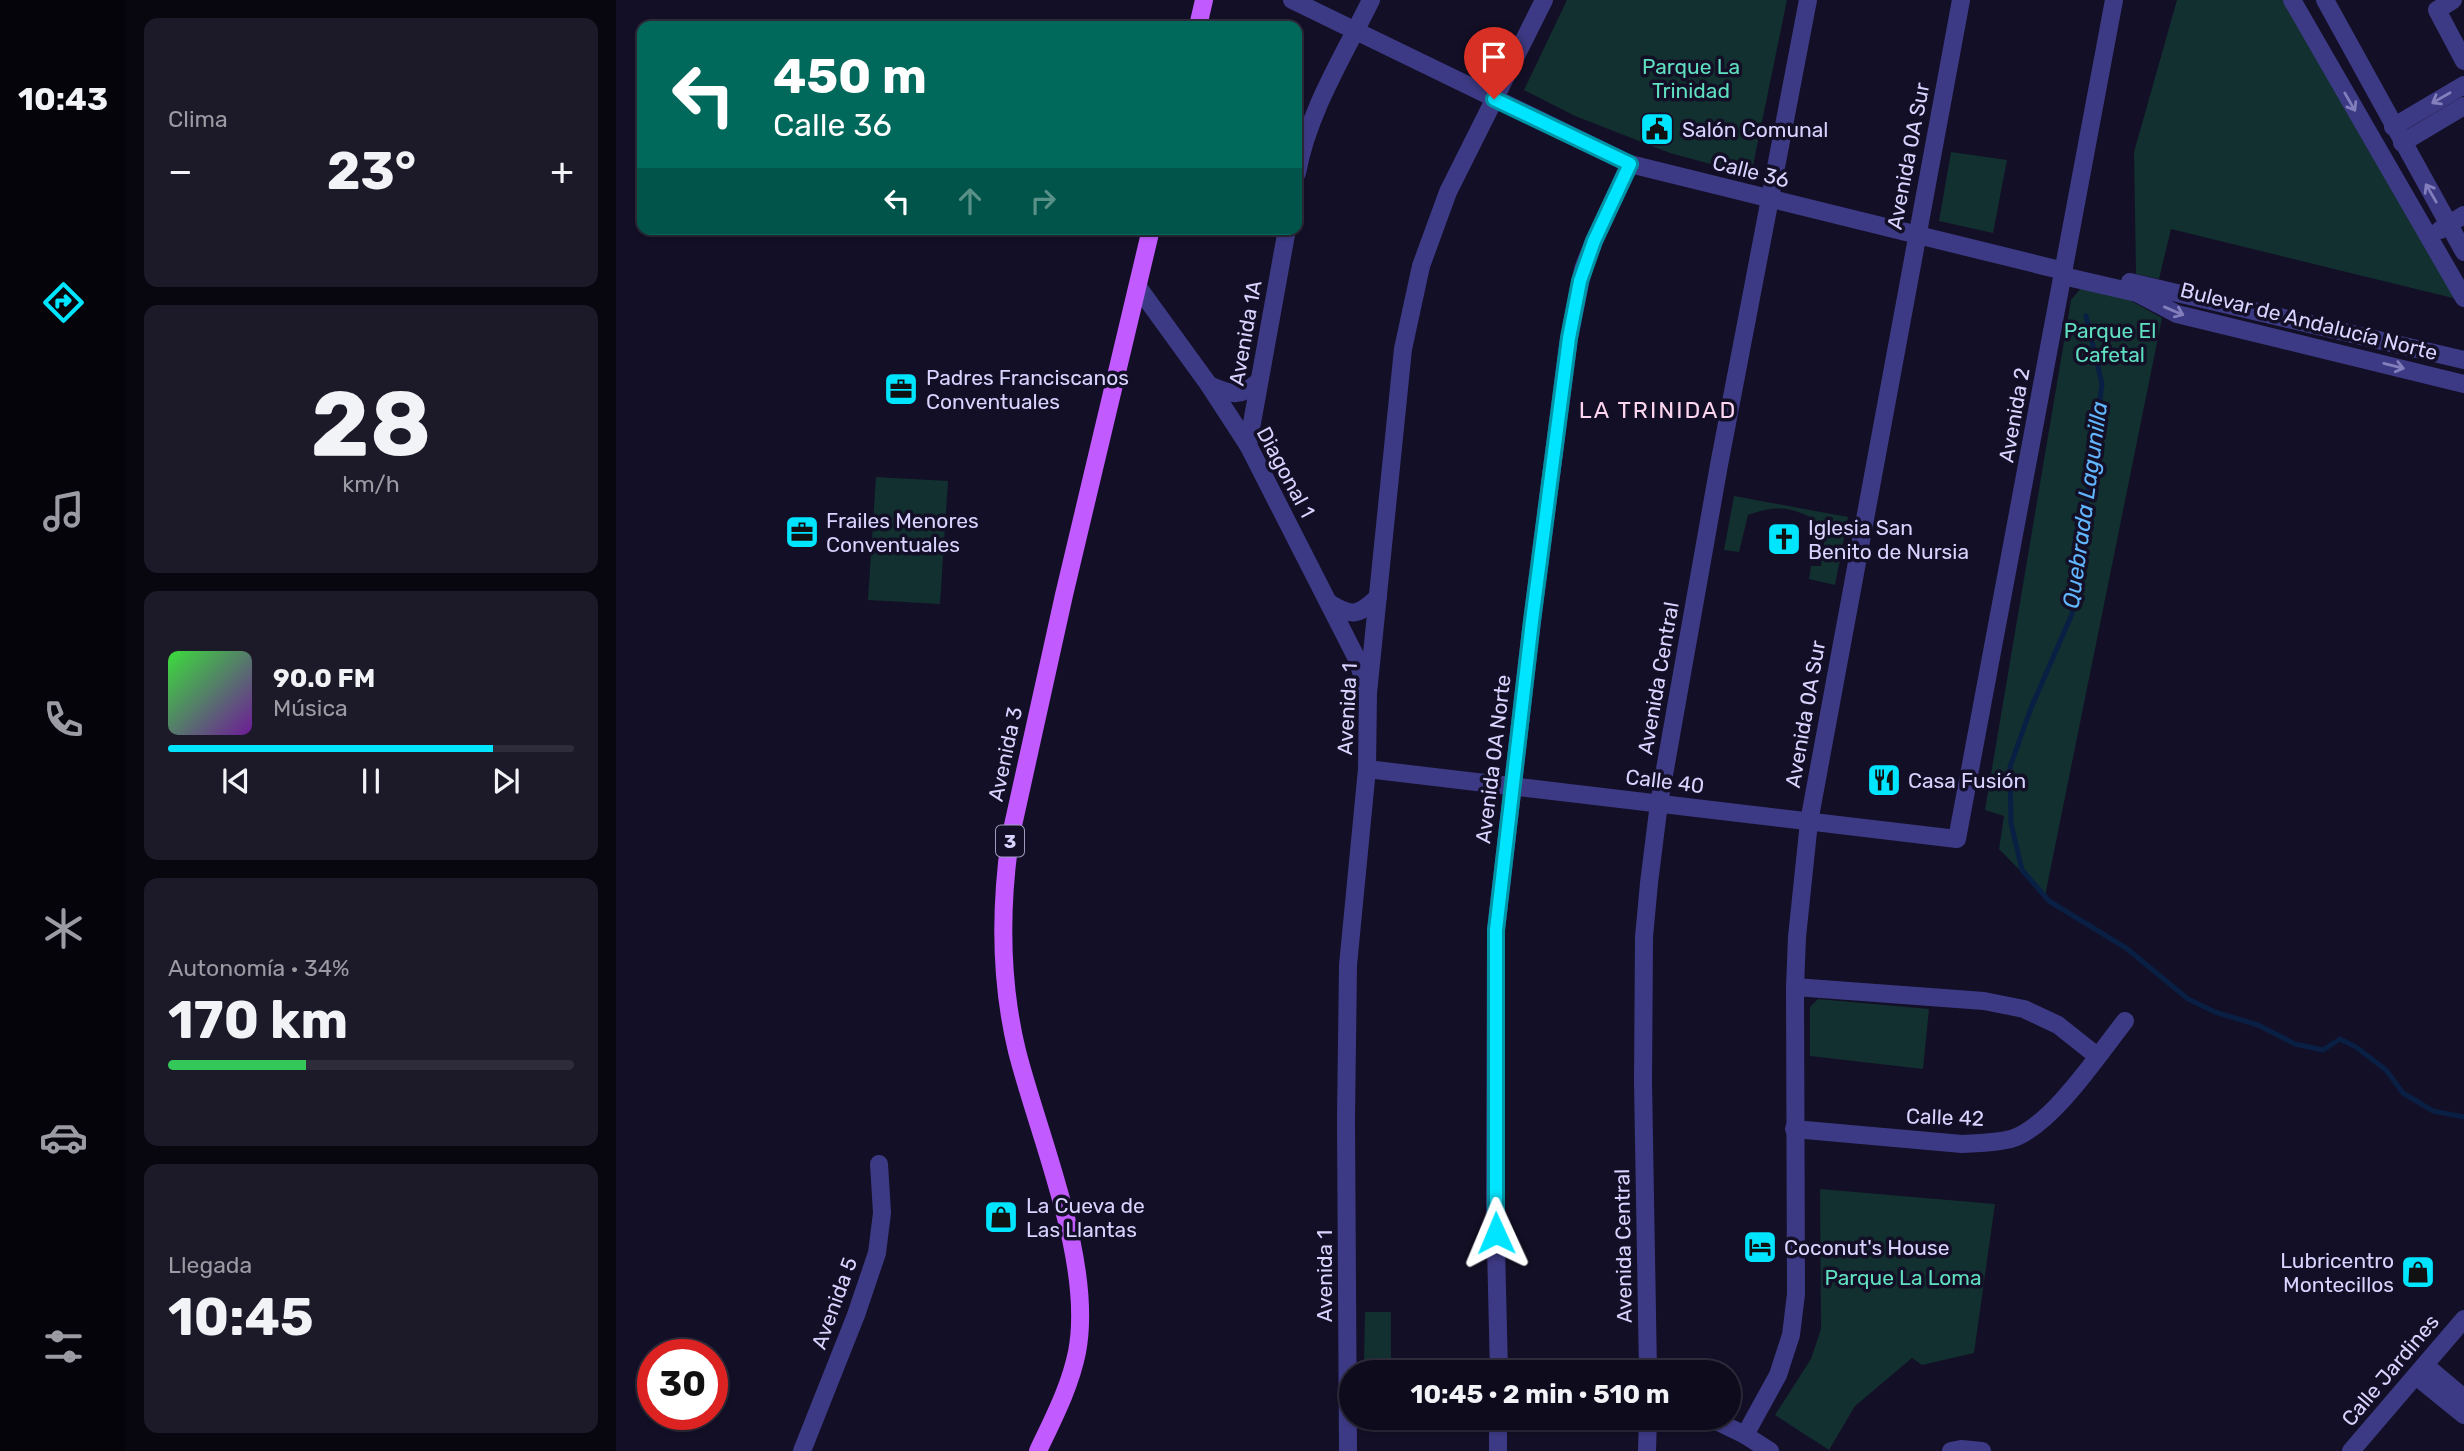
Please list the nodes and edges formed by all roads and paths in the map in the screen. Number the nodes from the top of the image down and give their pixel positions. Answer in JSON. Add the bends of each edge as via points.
{"nodes":[{"id":1,"x":1204,"y":0,"type":"edge"},
{"id":2,"x":1292,"y":0,"type":"edge"},
{"id":3,"x":1371,"y":0,"type":"edge"},
{"id":4,"x":1544,"y":0,"type":"edge"},
{"id":5,"x":1808,"y":0,"type":"edge"},
{"id":6,"x":1961,"y":0,"type":"edge"},
{"id":7,"x":2114,"y":0,"type":"edge"},
{"id":8,"x":2292,"y":0,"type":"edge"},
{"id":9,"x":2325,"y":0,"type":"edge"},
{"id":10,"x":2453,"y":0,"type":"edge"},
{"id":11,"x":1199,"y":21,"type":"edge"},
{"id":12,"x":1356,"y":31,"type":"junction"},
{"id":13,"x":2354,"y":54,"type":"junction"},
{"id":14,"x":2464,"y":61,"type":"edge"},
{"id":15,"x":2331,"y":69,"type":"junction"},
{"id":16,"x":2464,"y":85,"type":"edge"},
{"id":17,"x":1494,"y":99,"type":"junction"},
{"id":18,"x":2464,"y":106,"type":"edge"},
{"id":19,"x":2398,"y":135,"type":"junction"},
{"id":20,"x":1302,"y":151,"type":"edge"},
{"id":21,"x":1630,"y":164,"type":"junction"},
{"id":22,"x":1769,"y":199,"type":"junction"},
{"id":23,"x":2456,"y":220,"type":"edge"},
{"id":24,"x":1150,"y":235,"type":"edge"},
{"id":25,"x":1286,"y":235,"type":"edge"},
{"id":26,"x":1916,"y":235,"type":"junction"},
{"id":27,"x":2428,"y":237,"type":"junction"},
{"id":28,"x":2464,"y":252,"type":"edge"},
{"id":29,"x":2064,"y":271,"type":"junction"},
{"id":30,"x":1138,"y":287,"type":"junction"},
{"id":31,"x":2464,"y":298,"type":"edge"},
{"id":32,"x":2464,"y":360,"type":"edge"},
{"id":33,"x":1259,"y":381,"type":"junction"},
{"id":34,"x":2464,"y":384,"type":"edge"},
{"id":35,"x":1209,"y":385,"type":"junction"},
{"id":36,"x":1248,"y":445,"type":"junction"},
{"id":37,"x":1378,"y":597,"type":"junction"},
{"id":38,"x":1329,"y":603,"type":"junction"},
{"id":39,"x":1368,"y":693,"type":"junction"},
{"id":40,"x":1367,"y":769,"type":"junction"},
{"id":41,"x":1512,"y":785,"type":"junction"},
{"id":42,"x":1659,"y":803,"type":"junction"},
{"id":43,"x":1809,"y":822,"type":"junction"},
{"id":44,"x":1957,"y":839,"type":"joint"},
{"id":45,"x":1795,"y":987,"type":"junction"},
{"id":46,"x":2125,"y":1021,"type":"dead end"},
{"id":47,"x":2096,"y":1056,"type":"junction"},
{"id":48,"x":1794,"y":1129,"type":"junction"},
{"id":49,"x":879,"y":1164,"type":"dead end"},
{"id":50,"x":2464,"y":1319,"type":"edge"},
{"id":51,"x":1349,"y":1360,"type":"edge"},
{"id":52,"x":1499,"y":1360,"type":"edge"},
{"id":53,"x":1648,"y":1360,"type":"edge"},
{"id":54,"x":2421,"y":1371,"type":"junction"},
{"id":55,"x":2464,"y":1398,"type":"edge"},
{"id":56,"x":2464,"y":1415,"type":"edge"},
{"id":57,"x":1348,"y":1430,"type":"edge"},
{"id":58,"x":1498,"y":1430,"type":"edge"},
{"id":59,"x":1648,"y":1430,"type":"edge"},
{"id":60,"x":1735,"y":1430,"type":"edge"},
{"id":61,"x":1745,"y":1435,"type":"junction"},
{"id":62,"x":1956,"y":1450,"type":"edge"},
{"id":63,"x":802,"y":1451,"type":"edge"},
{"id":64,"x":1038,"y":1451,"type":"edge"},
{"id":65,"x":1348,"y":1451,"type":"edge"},
{"id":66,"x":1498,"y":1451,"type":"edge"},
{"id":67,"x":1647,"y":1451,"type":"edge"},
{"id":68,"x":1770,"y":1451,"type":"edge"},
{"id":69,"x":1982,"y":1451,"type":"edge"},
{"id":70,"x":2351,"y":1451,"type":"edge"}],
"edges":[{"from":1,"to":11,"type":"main road"},
{"from":2,"to":12,"type":"street","name":"Calle 36"},
{"from":3,"to":12,"type":"street"},
{"from":4,"to":17,"type":"street","name":"Avenida 1"},
{"from":5,"to":22,"type":"street","name":"Avenida Central"},
{"from":6,"to":26,"type":"street","name":"Avenida 0A Sur"},
{"from":7,"to":29,"type":"street","name":"Avenida 2"},
{"from":8,"to":15,"type":"street"},
{"from":9,"to":13,"type":"street"},
{"from":10,"to":14,"type":"street","via":[[2437,10]]},
{"from":12,"to":17,"type":"street","name":"Calle 36"},
{"from":12,"to":20,"type":"street","via":[[1310,124]]},
{"from":13,"to":15,"type":"street"},
{"from":13,"to":19,"type":"street"},
{"from":15,"to":27,"type":"street","one_way":true},
{"from":16,"to":19,"type":"street","one_way":true},
{"from":17,"to":21,"type":"street","name":"Calle 36"},
{"from":17,"to":37,"type":"street","name":"Avenida 1","via":[[1448,192],[1414,290],[1400,369]]},
{"from":18,"to":19,"type":"street"},
{"from":23,"to":19,"type":"street","one_way":true},
{"from":21,"to":22,"type":"street","name":"Calle 36"},
{"from":21,"to":41,"type":"street","name":"Avenida 0A Norte","via":[[1594,241],[1576,295]]},
{"from":22,"to":26,"type":"street","name":"Calle 36"},
{"from":22,"to":42,"type":"street","name":"Avenida Central"},
{"from":23,"to":27,"type":"street"},
{"from":23,"to":28,"type":"street"},
{"from":24,"to":30,"type":"main road","name":"Avenida 3","number":"3"},
{"from":25,"to":33,"type":"street","name":"Avenida 1A"},
{"from":26,"to":29,"type":"street","name":"Calle 36"},
{"from":26,"to":43,"type":"street","name":"Avenida 0A Sur"},
{"from":27,"to":31,"type":"street"},
{"from":29,"to":32,"type":"street","name":"Bulevar de Andalucía Norte"},
{"from":29,"to":34,"type":"street","name":"Bulevar de Andalucía Norte","one_way":true,"via":[[2137,293],[2176,314]]},
{"from":29,"to":44,"type":"street","name":"Avenida 2"},
{"from":30,"to":35,"type":"street","name":"Diagonal 1"},
{"from":30,"to":64,"type":"main road","name":"Avenida 3","number":"3","via":[[1064,595],[1004,875],[1003,954],[1011,1024],[1067,1222],[1079,1301],[1071,1374]]},
{"from":33,"to":35,"type":"street","via":[[1240,394]]},
{"from":33,"to":36,"type":"street","name":"Avenida 1A"},
{"from":35,"to":36,"type":"street","name":"Diagonal 1"},
{"from":36,"to":38,"type":"street","name":"Diagonal 1"},
{"from":37,"to":38,"type":"street","via":[[1355,613]]},
{"from":37,"to":39,"type":"street","name":"Avenida 1"},
{"from":38,"to":39,"type":"street","name":"Diagonal 1"},
{"from":39,"to":40,"type":"street","name":"Avenida 1"},
{"from":40,"to":41,"type":"street","name":"Calle 40"},
{"from":40,"to":51,"type":"street","name":"Avenida 1","via":[[1348,965]]},
{"from":41,"to":42,"type":"street","name":"Calle 40"},
{"from":41,"to":52,"type":"street","name":"Avenida 0A Norte","via":[[1495,964]]},
{"from":42,"to":43,"type":"street","name":"Calle 40"},
{"from":42,"to":53,"type":"street","name":"Avenida Central","via":[[1644,937]]},
{"from":43,"to":44,"type":"street","name":"Calle 40"},
{"from":43,"to":45,"type":"street","name":"Avenida 0A Sur"},
{"from":45,"to":47,"type":"street","via":[[1984,1001],[2024,1009],[2057,1025]]},
{"from":45,"to":48,"type":"street","name":"Avenida 0A Sur"},
{"from":46,"to":47,"type":"street","name":"Calle 42"},
{"from":47,"to":48,"type":"street","name":"Calle 42","via":[[2056,1107],[2036,1126],[2013,1138],[1962,1144]]},
{"from":48,"to":61,"type":"street","name":"Avenida 0A Sur","via":[[1796,1294],[1791,1335],[1777,1375]]},
{"from":49,"to":63,"type":"street","name":"Avenida 5","via":[[882,1213],[877,1253]]},
{"from":50,"to":54,"type":"street","name":"Calle Jardines"},
{"from":54,"to":55,"type":"street"},
{"from":54,"to":56,"type":"street"},
{"from":54,"to":70,"type":"street","name":"Calle Jardines"},
{"from":57,"to":65,"type":"street","name":"Avenida 1"},
{"from":58,"to":66,"type":"street"},
{"from":59,"to":67,"type":"street"},
{"from":60,"to":61,"type":"street"},
{"from":61,"to":68,"type":"street"},
{"from":62,"to":69,"type":"street"}]}
